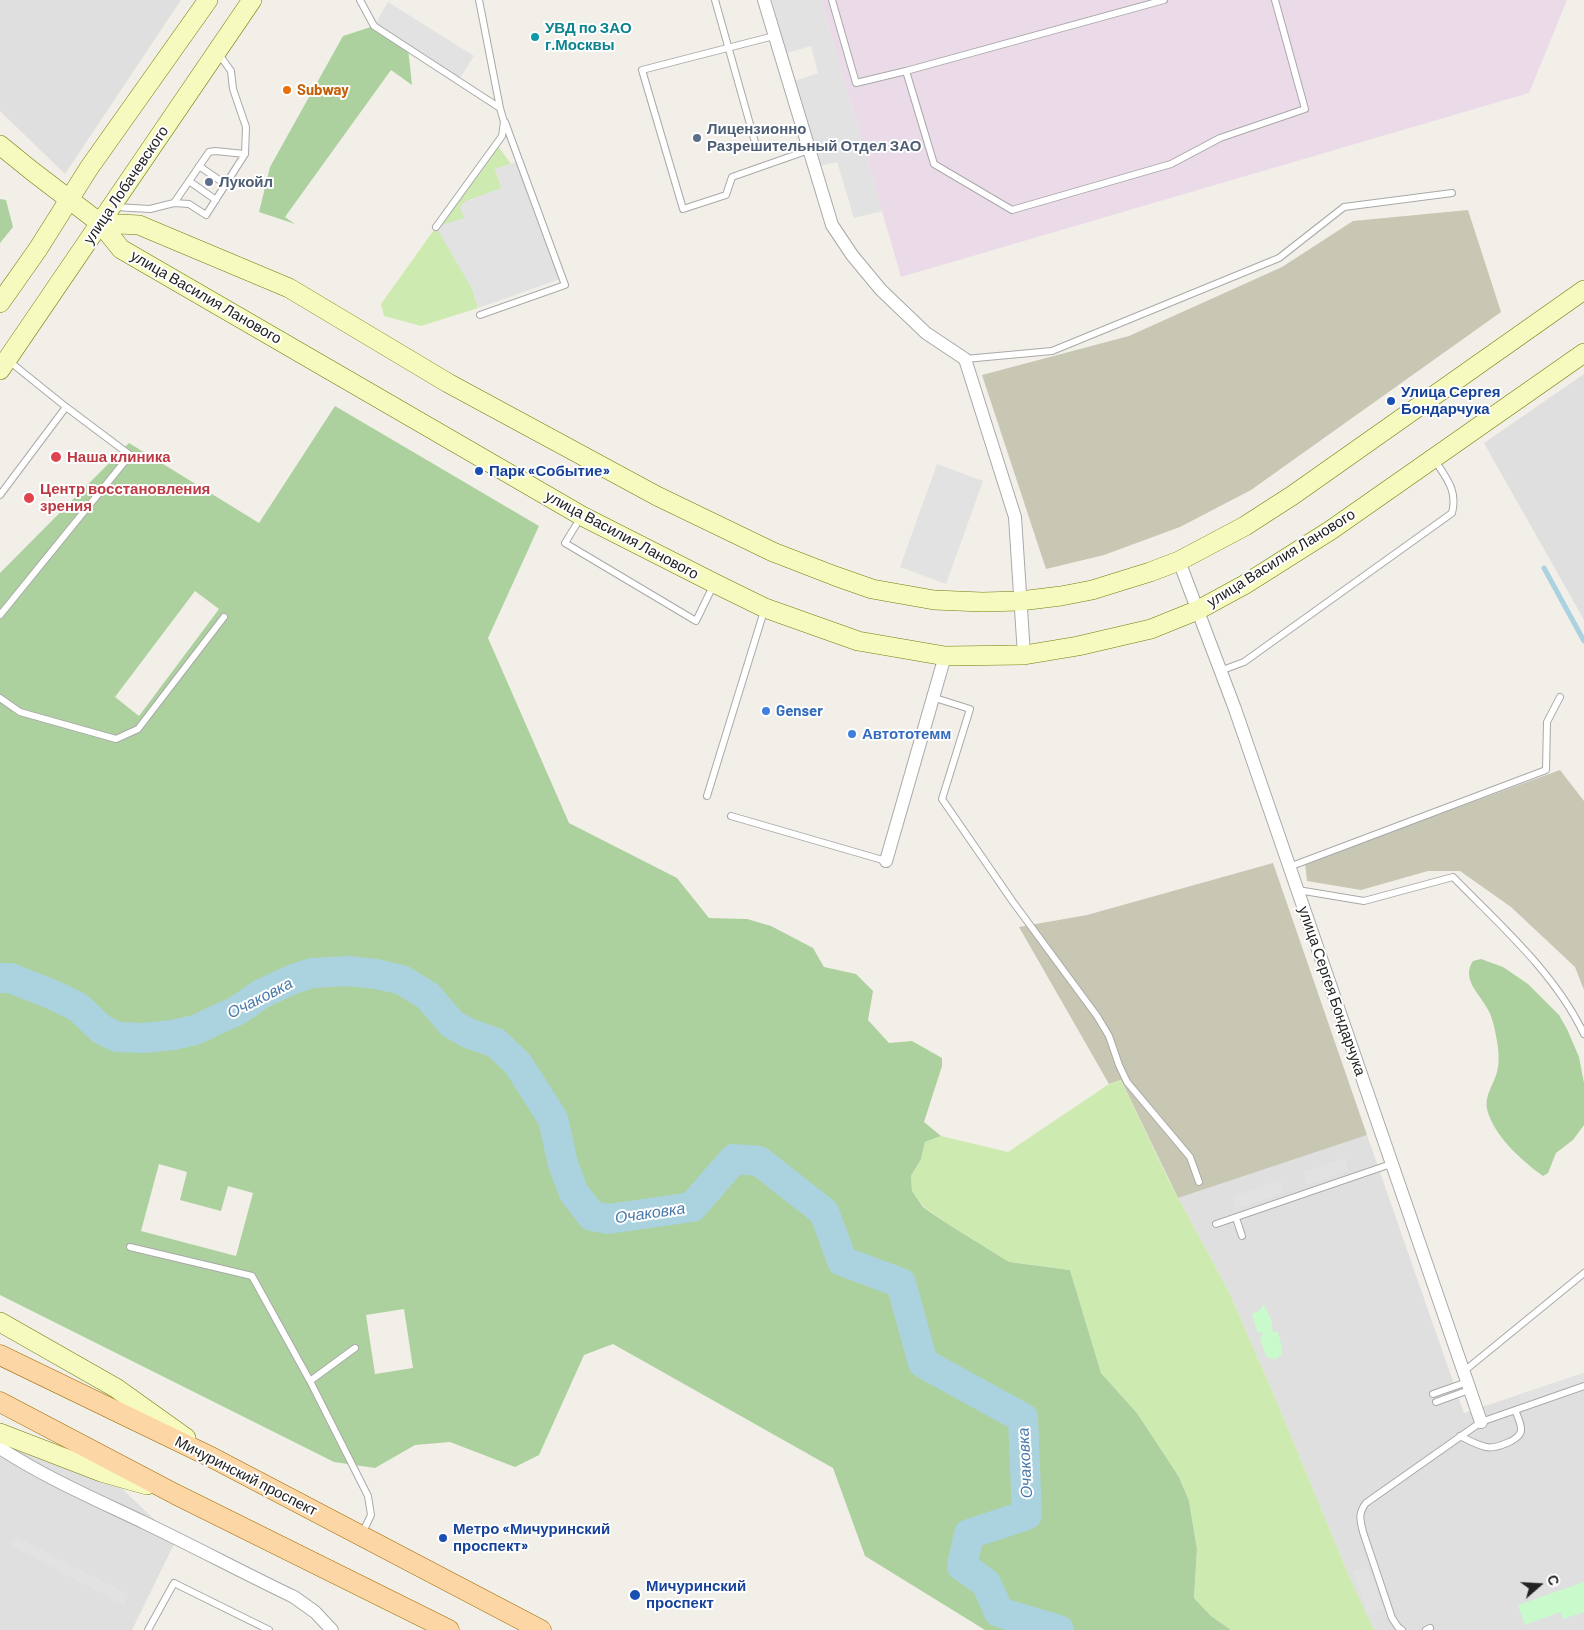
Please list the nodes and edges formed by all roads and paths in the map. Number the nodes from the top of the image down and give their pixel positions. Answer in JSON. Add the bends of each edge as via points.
{"nodes":[{"id":1,"x":208,"y":0,"type":"edge"},
{"id":2,"x":252,"y":0,"type":"edge"},
{"id":3,"x":360,"y":0,"type":"edge"},
{"id":4,"x":479,"y":0,"type":"edge"},
{"id":5,"x":715,"y":0,"type":"edge"},
{"id":6,"x":764,"y":0,"type":"edge"},
{"id":7,"x":832,"y":0,"type":"edge"},
{"id":8,"x":1164,"y":0,"type":"edge"},
{"id":9,"x":1275,"y":0,"type":"edge"},
{"id":10,"x":774,"y":36,"type":"junction"},
{"id":11,"x":729,"y":48,"type":"junction"},
{"id":12,"x":217,"y":51,"type":"junction"},
{"id":13,"x":906,"y":71,"type":"junction"},
{"id":14,"x":500,"y":108,"type":"junction"},
{"id":15,"x":504,"y":122,"type":"junction"},
{"id":16,"x":0,"y":144,"type":"edge"},
{"id":17,"x":757,"y":149,"type":"dead end"},
{"id":18,"x":809,"y":150,"type":"junction"},
{"id":19,"x":245,"y":154,"type":"junction"},
{"id":20,"x":199,"y":166,"type":"junction"},
{"id":21,"x":189,"y":181,"type":"junction"},
{"id":22,"x":225,"y":184,"type":"junction"},
{"id":23,"x":1452,"y":193,"type":"dead end"},
{"id":24,"x":69,"y":200,"type":"junction"},
{"id":25,"x":216,"y":200,"type":"junction"},
{"id":26,"x":174,"y":203,"type":"junction"},
{"id":27,"x":112,"y":207,"type":"junction"},
{"id":28,"x":100,"y":222,"type":"junction"},
{"id":29,"x":436,"y":227,"type":"dead end"},
{"id":30,"x":1584,"y":290,"type":"edge"},
{"id":31,"x":1,"y":301,"type":"edge"},
{"id":32,"x":480,"y":315,"type":"dead end"},
{"id":33,"x":1584,"y":353,"type":"edge"},
{"id":34,"x":965,"y":359,"type":"junction"},
{"id":35,"x":4,"y":365,"type":"edge"},
{"id":36,"x":66,"y":407,"type":"junction"},
{"id":37,"x":1433,"y":458,"type":"junction"},
{"id":38,"x":0,"y":495,"type":"edge"},
{"id":39,"x":582,"y":516,"type":"junction"},
{"id":40,"x":1179,"y":561,"type":"junction"},
{"id":41,"x":714,"y":583,"type":"junction"},
{"id":42,"x":1020,"y":601,"type":"junction"},
{"id":43,"x":765,"y":608,"type":"junction"},
{"id":44,"x":1198,"y":610,"type":"junction"},
{"id":45,"x":0,"y":616,"type":"edge"},
{"id":46,"x":224,"y":617,"type":"dead end"},
{"id":47,"x":1024,"y":655,"type":"junction"},
{"id":48,"x":945,"y":656,"type":"junction"},
{"id":49,"x":1220,"y":671,"type":"junction"},
{"id":50,"x":1560,"y":697,"type":"dead end"},
{"id":51,"x":0,"y":698,"type":"edge"},
{"id":52,"x":935,"y":698,"type":"junction"},
{"id":53,"x":707,"y":796,"type":"dead end"},
{"id":54,"x":731,"y":816,"type":"dead end"},
{"id":55,"x":886,"y":862,"type":"joint"},
{"id":56,"x":1289,"y":867,"type":"junction"},
{"id":57,"x":1297,"y":890,"type":"junction"},
{"id":58,"x":1584,"y":1034,"type":"edge"},
{"id":59,"x":1392,"y":1164,"type":"junction"},
{"id":60,"x":1199,"y":1182,"type":"dead end"},
{"id":61,"x":1236,"y":1218,"type":"junction"},
{"id":62,"x":1216,"y":1224,"type":"dead end"},
{"id":63,"x":1242,"y":1236,"type":"dead end"},
{"id":64,"x":130,"y":1247,"type":"dead end"},
{"id":65,"x":1584,"y":1273,"type":"edge"},
{"id":66,"x":0,"y":1322,"type":"edge"},
{"id":67,"x":355,"y":1348,"type":"dead end"},
{"id":68,"x":0,"y":1355,"type":"edge"},
{"id":69,"x":310,"y":1381,"type":"junction"},
{"id":70,"x":1466,"y":1382,"type":"junction"},
{"id":71,"x":1584,"y":1386,"type":"edge"},
{"id":72,"x":1433,"y":1394,"type":"dead end"},
{"id":73,"x":0,"y":1402,"type":"edge"},
{"id":74,"x":1436,"y":1402,"type":"dead end"},
{"id":75,"x":1515,"y":1410,"type":"junction"},
{"id":76,"x":1481,"y":1422,"type":"junction"},
{"id":77,"x":0,"y":1433,"type":"edge"},
{"id":78,"x":1460,"y":1436,"type":"junction"},
{"id":79,"x":0,"y":1448,"type":"edge"},
{"id":80,"x":213,"y":1458,"type":"junction"},
{"id":81,"x":175,"y":1494,"type":"junction"},
{"id":82,"x":362,"y":1536,"type":"junction"},
{"id":83,"x":148,"y":1630,"type":"edge"},
{"id":84,"x":269,"y":1630,"type":"edge"},
{"id":85,"x":332,"y":1630,"type":"edge"},
{"id":86,"x":449,"y":1630,"type":"edge"},
{"id":87,"x":541,"y":1630,"type":"edge"},
{"id":88,"x":1402,"y":1630,"type":"edge"}],
"edges":[{"from":1,"to":24,"type":"street"},
{"from":2,"to":12,"type":"street","name":"улица Лобачевского"},
{"from":3,"to":14,"type":"lane","via":[[374,26]]},
{"from":4,"to":14,"type":"lane"},
{"from":5,"to":11,"type":"lane"},
{"from":6,"to":10,"type":"street"},
{"from":7,"to":13,"type":"lane","via":[[856,83]]},
{"from":8,"to":13,"type":"lane"},
{"from":9,"to":13,"type":"lane","via":[[1305,109],[1220,138],[1171,164],[1012,210],[934,164]]},
{"from":10,"to":11,"type":"lane"},
{"from":10,"to":18,"type":"street"},
{"from":11,"to":17,"type":"lane"},
{"from":11,"to":18,"type":"lane","via":[[642,70],[683,209],[726,195],[732,177]]},
{"from":12,"to":19,"type":"lane","via":[[231,71],[233,90],[246,128]]},
{"from":12,"to":27,"type":"street","name":"улица Лобачевского"},
{"from":14,"to":15,"type":"lane"},
{"from":15,"to":29,"type":"lane","via":[[502,136]]},
{"from":15,"to":32,"type":"lane","via":[[565,284]]},
{"from":16,"to":24,"type":"street"},
{"from":18,"to":34,"type":"street","via":[[832,225],[852,255],[926,333]]},
{"from":19,"to":20,"type":"lane","via":[[208,152]]},
{"from":19,"to":22,"type":"lane"},
{"from":20,"to":21,"type":"lane"},
{"from":20,"to":22,"type":"lane"},
{"from":21,"to":25,"type":"lane"},
{"from":21,"to":26,"type":"lane"},
{"from":22,"to":25,"type":"lane"},
{"from":23,"to":34,"type":"lane","via":[[1344,207],[1279,258],[1052,351]]},
{"from":24,"to":28,"type":"street"},
{"from":24,"to":31,"type":"street"},
{"from":25,"to":26,"type":"lane","via":[[206,215],[189,204]]},
{"from":26,"to":27,"type":"lane","via":[[150,209]]},
{"from":27,"to":28,"type":"street","name":"улица Лобачевского"},
{"from":28,"to":35,"type":"street","name":"улица Лобачевского"},
{"from":28,"to":39,"type":"street","name":"улица Василия Ланового","via":[[121,248]]},
{"from":28,"to":42,"type":"street","name":"улица Василия Ланового","via":[[139,225],[289,288],[455,387],[656,496],[773,552],[872,589],[934,600]]},
{"from":30,"to":40,"type":"street","name":"улица Василия Ланового","via":[[1293,495],[1245,526]]},
{"from":33,"to":37,"type":"street","name":"улица Василия Ланового"},
{"from":34,"to":42,"type":"street","via":[[1015,516]]},
{"from":35,"to":36,"type":"lane"},
{"from":36,"to":38,"type":"lane"},
{"from":36,"to":45,"type":"lane","via":[[130,455]]},
{"from":37,"to":44,"type":"street","name":"улица Василия Ланового","via":[[1331,530]]},
{"from":37,"to":49,"type":"lane","via":[[1452,487],[1455,502],[1452,513],[1244,662]]},
{"from":39,"to":41,"type":"street","name":"улица Василия Ланового"},
{"from":39,"to":41,"type":"lane","via":[[564,542],[696,621]]},
{"from":40,"to":42,"type":"street","name":"улица Василия Ланового","via":[[1092,590]]},
{"from":40,"to":44,"type":"street","name":"улица Сергея Бондарчука"},
{"from":41,"to":43,"type":"street","name":"улица Василия Ланового"},
{"from":42,"to":47,"type":"street"},
{"from":43,"to":48,"type":"street","name":"улица Василия Ланового","via":[[858,641]]},
{"from":43,"to":53,"type":"lane"},
{"from":44,"to":47,"type":"street","name":"улица Василия Ланового","via":[[1151,628]]},
{"from":44,"to":49,"type":"street","name":"улица Сергея Бондарчука"},
{"from":46,"to":51,"type":"lane","via":[[138,729],[116,738],[20,712]]},
{"from":47,"to":48,"type":"street","name":"улица Василия Ланового"},
{"from":48,"to":52,"type":"street"},
{"from":49,"to":56,"type":"street","name":"улица Сергея Бондарчука"},
{"from":50,"to":56,"type":"lane","via":[[1547,722],[1546,770]]},
{"from":52,"to":55,"type":"street"},
{"from":52,"to":60,"type":"lane","via":[[970,708],[942,799],[1097,1016],[1128,1082],[1190,1157]]},
{"from":54,"to":55,"type":"lane"},
{"from":56,"to":57,"type":"street","name":"улица Сергея Бондарчука"},
{"from":57,"to":58,"type":"lane","via":[[1364,901],[1453,877],[1554,985]]},
{"from":57,"to":59,"type":"street","name":"улица Сергея Бондарчука"},
{"from":59,"to":61,"type":"lane"},
{"from":59,"to":70,"type":"street","name":"улица Сергея Бондарчука"},
{"from":61,"to":62,"type":"lane"},
{"from":61,"to":63,"type":"lane"},
{"from":64,"to":69,"type":"lane","via":[[252,1276]]},
{"from":65,"to":70,"type":"lane"},
{"from":66,"to":80,"type":"street","via":[[116,1388]]},
{"from":67,"to":69,"type":"lane"},
{"from":68,"to":80,"type":"main road","name":"Мичуринский проспект"},
{"from":69,"to":82,"type":"lane","via":[[368,1496],[371,1515]]},
{"from":70,"to":72,"type":"lane"},
{"from":70,"to":74,"type":"lane"},
{"from":70,"to":76,"type":"street","name":"улица Сергея Бондарчука"},
{"from":71,"to":75,"type":"lane"},
{"from":73,"to":81,"type":"main road"},
{"from":75,"to":76,"type":"lane"},
{"from":75,"to":78,"type":"lane","via":[[1522,1429],[1513,1440],[1492,1448]]},
{"from":76,"to":78,"type":"lane"},
{"from":77,"to":81,"type":"street","via":[[101,1472]]},
{"from":78,"to":88,"type":"lane","via":[[1366,1503],[1361,1510],[1363,1532],[1392,1618]]},
{"from":79,"to":85,"type":"street","via":[[82,1494],[294,1597]]},
{"from":80,"to":82,"type":"main road","name":"Мичуринский проспект"},
{"from":81,"to":86,"type":"main road"},
{"from":82,"to":87,"type":"main road","name":"Мичуринский проспект"},
{"from":83,"to":84,"type":"lane","via":[[174,1583]]}]}
